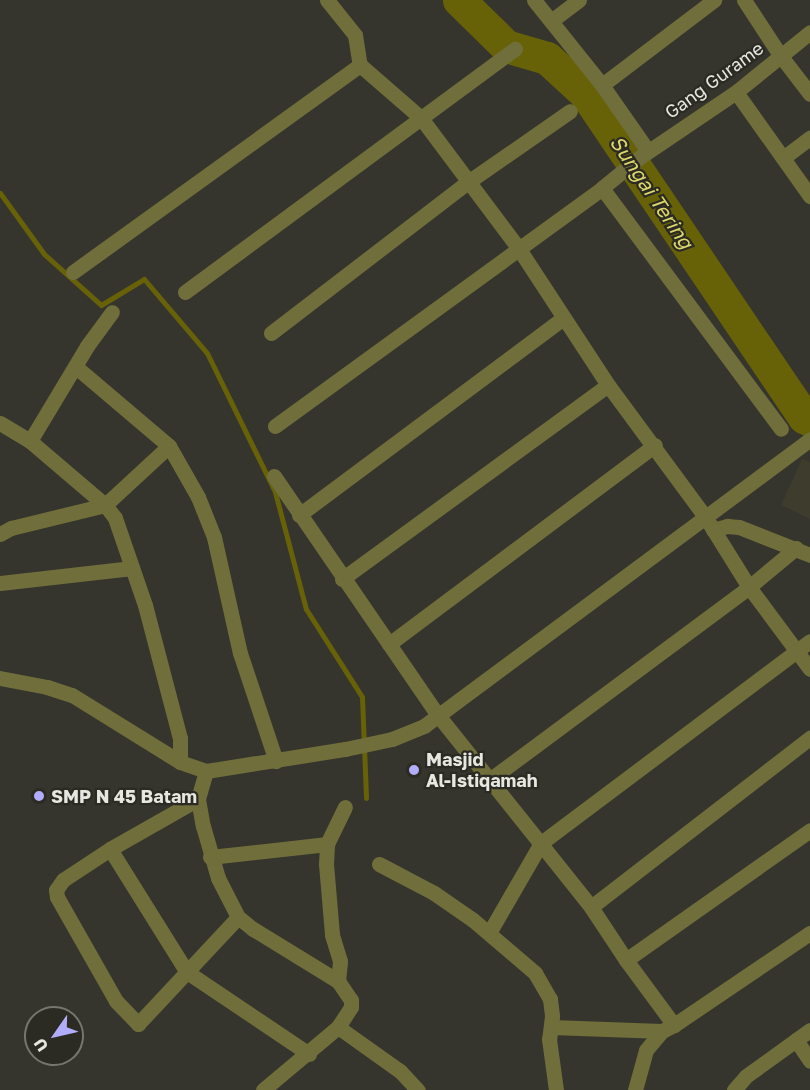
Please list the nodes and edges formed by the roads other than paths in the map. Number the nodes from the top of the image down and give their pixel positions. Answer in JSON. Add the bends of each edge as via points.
{"nodes":[{"id":1,"x":327,"y":0,"type":"edge"},
{"id":2,"x":534,"y":0,"type":"edge"},
{"id":3,"x":579,"y":0,"type":"edge"},
{"id":4,"x":714,"y":0,"type":"edge"},
{"id":5,"x":744,"y":0,"type":"edge"},
{"id":6,"x":551,"y":21,"type":"junction"},
{"id":7,"x":810,"y":32,"type":"edge"},
{"id":8,"x":515,"y":49,"type":"dead end"},
{"id":9,"x":780,"y":55,"type":"junction"},
{"id":10,"x":360,"y":65,"type":"junction"},
{"id":11,"x":602,"y":85,"type":"junction"},
{"id":12,"x":736,"y":92,"type":"junction"},
{"id":13,"x":810,"y":94,"type":"edge"},
{"id":14,"x":570,"y":111,"type":"dead end"},
{"id":15,"x":420,"y":118,"type":"junction"},
{"id":16,"x":810,"y":138,"type":"edge"},
{"id":17,"x":644,"y":154,"type":"junction"},
{"id":18,"x":783,"y":158,"type":"junction"},
{"id":19,"x":468,"y":182,"type":"junction"},
{"id":20,"x":602,"y":188,"type":"junction"},
{"id":21,"x":810,"y":196,"type":"edge"},
{"id":22,"x":519,"y":249,"type":"junction"},
{"id":23,"x":73,"y":272,"type":"dead end"},
{"id":24,"x":184,"y":292,"type":"dead end"},
{"id":25,"x":112,"y":312,"type":"dead end"},
{"id":26,"x":563,"y":318,"type":"junction"},
{"id":27,"x":271,"y":333,"type":"dead end"},
{"id":28,"x":76,"y":367,"type":"junction"},
{"id":29,"x":608,"y":385,"type":"junction"},
{"id":30,"x":0,"y":423,"type":"edge"},
{"id":31,"x":276,"y":426,"type":"dead end"},
{"id":32,"x":781,"y":429,"type":"dead end"},
{"id":33,"x":30,"y":441,"type":"junction"},
{"id":34,"x":806,"y":442,"type":"edge"},
{"id":35,"x":655,"y":445,"type":"junction"},
{"id":36,"x":169,"y":446,"type":"junction"},
{"id":37,"x":274,"y":476,"type":"dead end"},
{"id":38,"x":105,"y":505,"type":"junction"},
{"id":39,"x":299,"y":515,"type":"junction"},
{"id":40,"x":710,"y":524,"type":"junction"},
{"id":41,"x":0,"y":534,"type":"edge"},
{"id":42,"x":795,"y":548,"type":"junction"},
{"id":43,"x":810,"y":555,"type":"edge"},
{"id":44,"x":132,"y":568,"type":"junction"},
{"id":45,"x":342,"y":579,"type":"junction"},
{"id":46,"x":0,"y":583,"type":"edge"},
{"id":47,"x":749,"y":587,"type":"junction"},
{"id":48,"x":810,"y":641,"type":"edge"},
{"id":49,"x":389,"y":644,"type":"junction"},
{"id":50,"x":796,"y":653,"type":"junction"},
{"id":51,"x":810,"y":669,"type":"edge"},
{"id":52,"x":0,"y":678,"type":"edge"},
{"id":53,"x":437,"y":714,"type":"junction"},
{"id":54,"x":810,"y":738,"type":"edge"},
{"id":55,"x":276,"y":761,"type":"junction"},
{"id":56,"x":180,"y":762,"type":"junction"},
{"id":57,"x":206,"y":771,"type":"junction"},
{"id":58,"x":488,"y":781,"type":"junction"},
{"id":59,"x":198,"y":799,"type":"junction"},
{"id":60,"x":345,"y":807,"type":"dead end"},
{"id":61,"x":810,"y":830,"type":"edge"},
{"id":62,"x":542,"y":843,"type":"junction"},
{"id":63,"x":327,"y":844,"type":"junction"},
{"id":64,"x":110,"y":849,"type":"junction"},
{"id":65,"x":210,"y":857,"type":"junction"},
{"id":66,"x":379,"y":864,"type":"dead end"},
{"id":67,"x":591,"y":907,"type":"junction"},
{"id":68,"x":238,"y":917,"type":"junction"},
{"id":69,"x":489,"y":933,"type":"junction"},
{"id":70,"x":810,"y":933,"type":"edge"},
{"id":71,"x":626,"y":960,"type":"junction"},
{"id":72,"x":187,"y":972,"type":"junction"},
{"id":73,"x":338,"y":981,"type":"junction"},
{"id":74,"x":338,"y":1027,"type":"junction"},
{"id":75,"x":551,"y":1027,"type":"junction"},
{"id":76,"x":668,"y":1028,"type":"junction"},
{"id":77,"x":810,"y":1030,"type":"edge"},
{"id":78,"x":796,"y":1040,"type":"junction"},
{"id":79,"x":309,"y":1054,"type":"junction"},
{"id":80,"x":810,"y":1061,"type":"edge"},
{"id":81,"x":263,"y":1090,"type":"edge"},
{"id":82,"x":418,"y":1090,"type":"edge"},
{"id":83,"x":556,"y":1090,"type":"edge"},
{"id":84,"x":634,"y":1090,"type":"edge"},
{"id":85,"x":734,"y":1090,"type":"edge"}],
"edges":[{"from":1,"to":10,"type":"street","via":[[355,35]]},
{"from":2,"to":6,"type":"street"},
{"from":3,"to":6,"type":"street"},
{"from":4,"to":11,"type":"street"},
{"from":5,"to":9,"type":"street"},
{"from":6,"to":11,"type":"street"},
{"from":7,"to":9,"type":"street","name":"Gang Gurame"},
{"from":8,"to":15,"type":"street"},
{"from":9,"to":12,"type":"street","name":"Gang Gurame"},
{"from":9,"to":13,"type":"street"},
{"from":10,"to":15,"type":"street"},
{"from":10,"to":23,"type":"street"},
{"from":11,"to":17,"type":"street"},
{"from":12,"to":17,"type":"street","name":"Gang Gurame"},
{"from":12,"to":18,"type":"street"},
{"from":14,"to":19,"type":"street"},
{"from":15,"to":19,"type":"street"},
{"from":15,"to":24,"type":"street"},
{"from":16,"to":18,"type":"street"},
{"from":17,"to":20,"type":"street","name":"Gang Gurame"},
{"from":18,"to":21,"type":"street"},
{"from":19,"to":22,"type":"street"},
{"from":19,"to":27,"type":"street"},
{"from":20,"to":22,"type":"street","name":"Gang Gurame"},
{"from":20,"to":32,"type":"street"},
{"from":22,"to":26,"type":"street"},
{"from":22,"to":31,"type":"street","name":"Gang Gurame"},
{"from":25,"to":28,"type":"street"},
{"from":26,"to":29,"type":"street"},
{"from":26,"to":39,"type":"street"},
{"from":28,"to":33,"type":"street"},
{"from":28,"to":36,"type":"street"},
{"from":29,"to":35,"type":"street"},
{"from":29,"to":45,"type":"street"},
{"from":30,"to":33,"type":"street"},
{"from":33,"to":38,"type":"street"},
{"from":34,"to":40,"type":"street"},
{"from":35,"to":40,"type":"street"},
{"from":35,"to":49,"type":"street"},
{"from":36,"to":38,"type":"street"},
{"from":36,"to":55,"type":"street","via":[[198,497],[214,537],[240,653]]},
{"from":37,"to":39,"type":"street"},
{"from":38,"to":41,"type":"street"},
{"from":38,"to":44,"type":"street","via":[[121,531]]},
{"from":39,"to":45,"type":"street"},
{"from":40,"to":42,"type":"street","via":[[739,527]]},
{"from":40,"to":47,"type":"street"},
{"from":40,"to":53,"type":"street"},
{"from":42,"to":43,"type":"street"},
{"from":42,"to":47,"type":"street"},
{"from":44,"to":46,"type":"street"},
{"from":44,"to":56,"type":"street","via":[[180,738]]},
{"from":45,"to":49,"type":"street"},
{"from":47,"to":50,"type":"street"},
{"from":47,"to":58,"type":"street"},
{"from":48,"to":50,"type":"street"},
{"from":49,"to":53,"type":"street"},
{"from":50,"to":51,"type":"street"},
{"from":50,"to":62,"type":"street"},
{"from":52,"to":56,"type":"street","via":[[72,695]]},
{"from":53,"to":55,"type":"street","via":[[410,732],[375,743]]},
{"from":53,"to":58,"type":"street"},
{"from":54,"to":67,"type":"street"},
{"from":55,"to":57,"type":"street"},
{"from":56,"to":57,"type":"street"},
{"from":57,"to":59,"type":"street"},
{"from":58,"to":62,"type":"street"},
{"from":59,"to":64,"type":"street"},
{"from":59,"to":65,"type":"street"},
{"from":60,"to":63,"type":"street"},
{"from":61,"to":71,"type":"street"},
{"from":62,"to":67,"type":"street"},
{"from":62,"to":69,"type":"street"},
{"from":63,"to":65,"type":"street"},
{"from":63,"to":73,"type":"street","via":[[327,890],[332,934],[340,961]]},
{"from":64,"to":72,"type":"street"},
{"from":64,"to":72,"type":"street","via":[[63,880],[56,890],[116,1001],[138,1024]]},
{"from":65,"to":68,"type":"street"},
{"from":66,"to":69,"type":"street","via":[[434,893]]},
{"from":67,"to":71,"type":"street"},
{"from":68,"to":72,"type":"street"},
{"from":68,"to":73,"type":"street"},
{"from":69,"to":75,"type":"street","via":[[519,957],[546,988],[552,1006]]},
{"from":70,"to":76,"type":"street"},
{"from":71,"to":76,"type":"street"},
{"from":72,"to":79,"type":"street"},
{"from":73,"to":74,"type":"street","via":[[351,999],[351,1007]]},
{"from":74,"to":79,"type":"street"},
{"from":74,"to":82,"type":"street","via":[[400,1071]]},
{"from":75,"to":76,"type":"street"},
{"from":75,"to":83,"type":"street","via":[[550,1063]]},
{"from":76,"to":84,"type":"street","via":[[646,1050]]},
{"from":77,"to":78,"type":"street"},
{"from":78,"to":80,"type":"street"},
{"from":78,"to":85,"type":"street","via":[[746,1076]]},
{"from":79,"to":81,"type":"street"}]}
